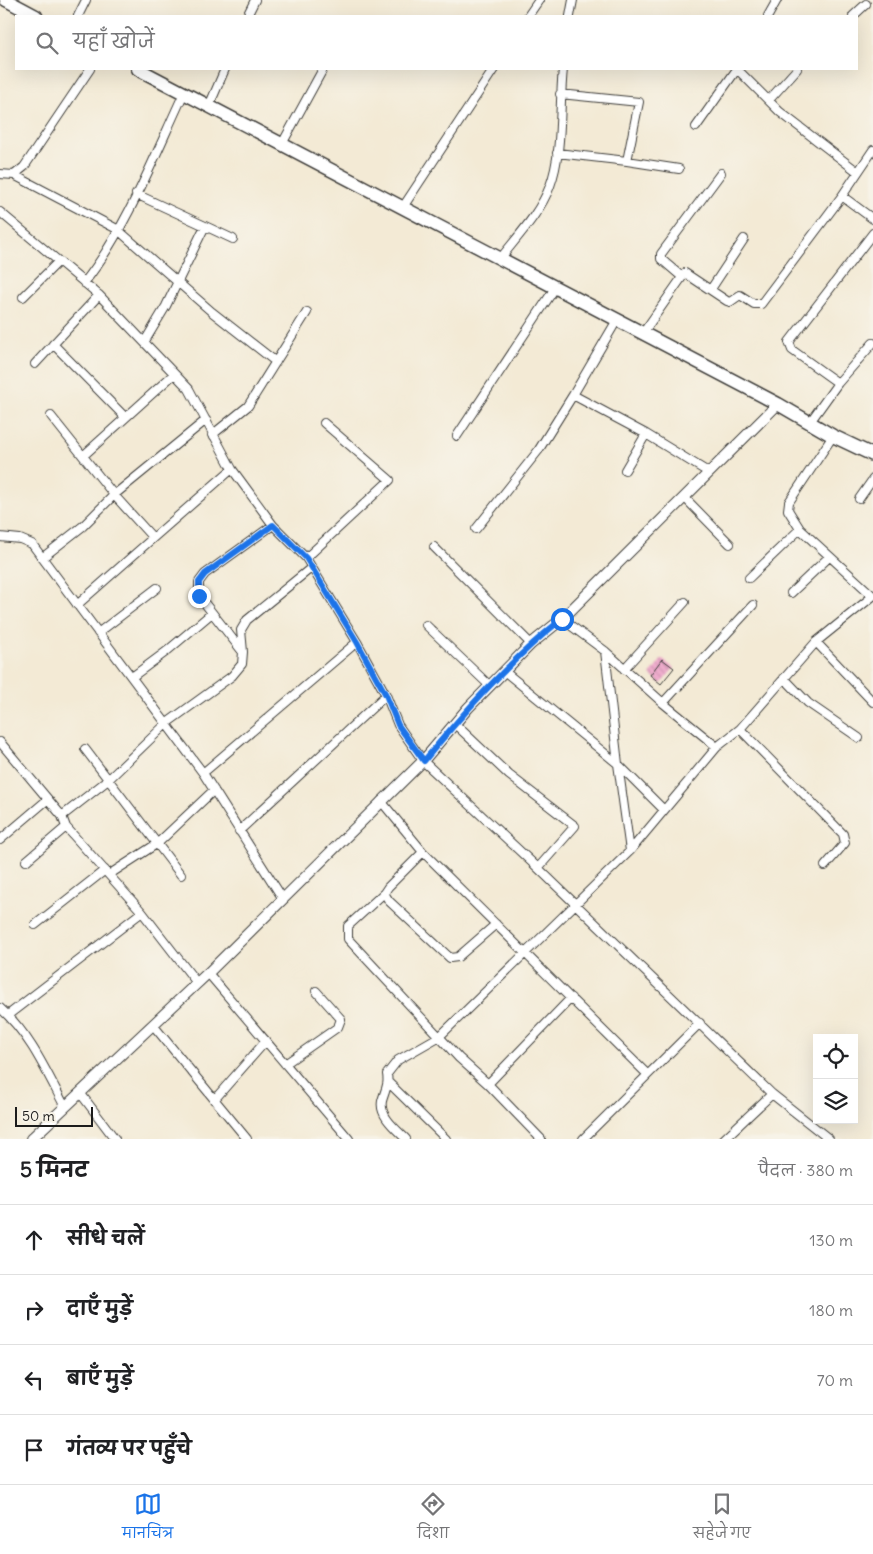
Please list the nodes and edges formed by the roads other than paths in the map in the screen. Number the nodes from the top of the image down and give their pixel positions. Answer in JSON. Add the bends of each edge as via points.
{"nodes":[{"id":1,"x":6,"y":0,"type":"edge"},
{"id":2,"x":86,"y":0,"type":"edge"},
{"id":3,"x":254,"y":0,"type":"edge"},
{"id":4,"x":539,"y":0,"type":"edge"},
{"id":5,"x":573,"y":0,"type":"edge"},
{"id":6,"x":777,"y":0,"type":"edge"},
{"id":7,"x":866,"y":4,"type":"dead end"},
{"id":8,"x":34,"y":15,"type":"edge"},
{"id":9,"x":78,"y":15,"type":"edge"},
{"id":10,"x":248,"y":15,"type":"edge"},
{"id":11,"x":529,"y":15,"type":"edge"},
{"id":12,"x":570,"y":15,"type":"edge"},
{"id":13,"x":769,"y":15,"type":"edge"},
{"id":14,"x":853,"y":15,"type":"edge"},
{"id":15,"x":89,"y":70,"type":"edge"},
{"id":16,"x":140,"y":70,"type":"edge"},
{"id":17,"x":225,"y":70,"type":"edge"},
{"id":18,"x":322,"y":70,"type":"edge"},
{"id":19,"x":493,"y":70,"type":"edge"},
{"id":20,"x":563,"y":70,"type":"edge"},
{"id":21,"x":736,"y":70,"type":"edge"},
{"id":22,"x":738,"y":70,"type":"edge"},
{"id":23,"x":796,"y":70,"type":"edge"},
{"id":24,"x":184,"y":93,"type":"junction"},
{"id":25,"x":560,"y":94,"type":"junction"},
{"id":26,"x":769,"y":100,"type":"junction"},
{"id":27,"x":208,"y":106,"type":"junction"},
{"id":28,"x":696,"y":127,"type":"dead end"},
{"id":29,"x":282,"y":144,"type":"junction"},
{"id":30,"x":873,"y":150,"type":"edge"},
{"id":31,"x":557,"y":153,"type":"junction"},
{"id":32,"x":627,"y":161,"type":"junction"},
{"id":33,"x":679,"y":169,"type":"dead end"},
{"id":34,"x":858,"y":172,"type":"junction"},
{"id":35,"x":721,"y":173,"type":"dead end"},
{"id":36,"x":0,"y":174,"type":"edge"},
{"id":37,"x":14,"y":175,"type":"junction"},
{"id":38,"x":136,"y":194,"type":"junction"},
{"id":39,"x":842,"y":196,"type":"junction"},
{"id":40,"x":403,"y":207,"type":"junction"},
{"id":41,"x":0,"y":212,"type":"edge"},
{"id":42,"x":873,"y":218,"type":"edge"},
{"id":43,"x":206,"y":226,"type":"junction"},
{"id":44,"x":117,"y":229,"type":"junction"},
{"id":45,"x":873,"y":233,"type":"edge"},
{"id":46,"x":233,"y":239,"type":"dead end"},
{"id":47,"x":744,"y":239,"type":"dead end"},
{"id":48,"x":500,"y":258,"type":"junction"},
{"id":49,"x":58,"y":262,"type":"junction"},
{"id":50,"x":682,"y":277,"type":"junction"},
{"id":51,"x":178,"y":282,"type":"junction"},
{"id":52,"x":84,"y":283,"type":"junction"},
{"id":53,"x":556,"y":288,"type":"junction"},
{"id":54,"x":711,"y":289,"type":"junction"},
{"id":55,"x":99,"y":295,"type":"junction"},
{"id":56,"x":24,"y":297,"type":"dead end"},
{"id":57,"x":308,"y":312,"type":"dead end"},
{"id":58,"x":617,"y":320,"type":"junction"},
{"id":59,"x":643,"y":333,"type":"junction"},
{"id":60,"x":145,"y":341,"type":"junction"},
{"id":61,"x":54,"y":344,"type":"junction"},
{"id":62,"x":872,"y":345,"type":"edge"},
{"id":63,"x":276,"y":362,"type":"junction"},
{"id":64,"x":35,"y":364,"type":"dead end"},
{"id":65,"x":174,"y":374,"type":"junction"},
{"id":66,"x":838,"y":383,"type":"junction"},
{"id":67,"x":573,"y":396,"type":"junction"},
{"id":68,"x":778,"y":404,"type":"junction"},
{"id":69,"x":51,"y":416,"type":"dead end"},
{"id":70,"x":125,"y":417,"type":"junction"},
{"id":71,"x":206,"y":420,"type":"junction"},
{"id":72,"x":810,"y":422,"type":"junction"},
{"id":73,"x":324,"y":423,"type":"dead end"},
{"id":74,"x":646,"y":434,"type":"junction"},
{"id":75,"x":212,"y":435,"type":"junction"},
{"id":76,"x":457,"y":436,"type":"dead end"},
{"id":77,"x":833,"y":436,"type":"junction"},
{"id":78,"x":873,"y":455,"type":"edge"},
{"id":79,"x":83,"y":456,"type":"junction"},
{"id":80,"x":232,"y":469,"type":"junction"},
{"id":81,"x":626,"y":470,"type":"dead end"},
{"id":82,"x":708,"y":472,"type":"junction"},
{"id":83,"x":873,"y":479,"type":"edge"},
{"id":84,"x":114,"y":495,"type":"junction"},
{"id":85,"x":685,"y":498,"type":"junction"},
{"id":86,"x":859,"y":499,"type":"dead end"},
{"id":87,"x":273,"y":525,"type":"junction"},
{"id":88,"x":476,"y":529,"type":"dead end"},
{"id":89,"x":800,"y":529,"type":"junction"},
{"id":90,"x":0,"y":531,"type":"edge"},
{"id":91,"x":3,"y":537,"type":"edge"},
{"id":92,"x":153,"y":538,"type":"junction"},
{"id":93,"x":730,"y":544,"type":"dead end"},
{"id":94,"x":434,"y":547,"type":"dead end"},
{"id":95,"x":829,"y":557,"type":"junction"},
{"id":96,"x":42,"y":558,"type":"junction"},
{"id":97,"x":306,"y":558,"type":"junction"},
{"id":98,"x":311,"y":568,"type":"junction"},
{"id":99,"x":749,"y":578,"type":"dead end"},
{"id":100,"x":157,"y":588,"type":"dead end"},
{"id":101,"x":790,"y":593,"type":"dead end"},
{"id":102,"x":685,"y":602,"type":"dead end"},
{"id":103,"x":77,"y":605,"type":"junction"},
{"id":104,"x":753,"y":605,"type":"dead end"},
{"id":105,"x":212,"y":613,"type":"junction"},
{"id":106,"x":562,"y":619,"type":"junction"},
{"id":107,"x":426,"y":625,"type":"dead end"},
{"id":108,"x":98,"y":633,"type":"junction"},
{"id":109,"x":357,"y":642,"type":"junction"},
{"id":110,"x":816,"y":642,"type":"junction"},
{"id":111,"x":531,"y":644,"type":"junction"},
{"id":112,"x":606,"y":651,"type":"junction"},
{"id":113,"x":243,"y":652,"type":"junction"},
{"id":114,"x":624,"y":669,"type":"junction"},
{"id":115,"x":504,"y":671,"type":"junction"},
{"id":116,"x":132,"y":677,"type":"junction"},
{"id":117,"x":784,"y":678,"type":"junction"},
{"id":118,"x":490,"y":686,"type":"junction"},
{"id":119,"x":386,"y":695,"type":"junction"},
{"id":120,"x":873,"y":702,"type":"edge"},
{"id":121,"x":663,"y":703,"type":"junction"},
{"id":122,"x":167,"y":723,"type":"junction"},
{"id":123,"x":455,"y":724,"type":"junction"},
{"id":124,"x":740,"y":729,"type":"junction"},
{"id":125,"x":859,"y":738,"type":"dead end"},
{"id":126,"x":1,"y":747,"type":"edge"},
{"id":127,"x":717,"y":747,"type":"junction"},
{"id":128,"x":85,"y":749,"type":"dead end"},
{"id":129,"x":424,"y":761,"type":"junction"},
{"id":130,"x":618,"y":764,"type":"junction"},
{"id":131,"x":203,"y":773,"type":"junction"},
{"id":132,"x":108,"y":780,"type":"junction"},
{"id":133,"x":214,"y":790,"type":"junction"},
{"id":134,"x":47,"y":800,"type":"junction"},
{"id":135,"x":381,"y":801,"type":"junction"},
{"id":136,"x":664,"y":810,"type":"junction"},
{"id":137,"x":62,"y":816,"type":"junction"},
{"id":138,"x":66,"y":828,"type":"junction"},
{"id":139,"x":239,"y":831,"type":"junction"},
{"id":140,"x":0,"y":840,"type":"edge"},
{"id":141,"x":158,"y":843,"type":"junction"},
{"id":142,"x":630,"y":851,"type":"junction"},
{"id":143,"x":423,"y":852,"type":"junction"},
{"id":144,"x":26,"y":861,"type":"dead end"},
{"id":145,"x":825,"y":866,"type":"dead end"},
{"id":146,"x":538,"y":868,"type":"junction"},
{"id":147,"x":108,"y":872,"type":"junction"},
{"id":148,"x":181,"y":875,"type":"dead end"},
{"id":149,"x":384,"y":894,"type":"junction"},
{"id":150,"x":284,"y":899,"type":"junction"},
{"id":151,"x":575,"y":903,"type":"junction"},
{"id":152,"x":142,"y":912,"type":"junction"},
{"id":153,"x":496,"y":924,"type":"junction"},
{"id":154,"x":35,"y":925,"type":"dead end"},
{"id":155,"x":524,"y":953,"type":"junction"},
{"id":156,"x":208,"y":973,"type":"junction"},
{"id":157,"x":197,"y":983,"type":"junction"},
{"id":158,"x":316,"y":991,"type":"dead end"},
{"id":159,"x":571,"y":998,"type":"junction"},
{"id":160,"x":0,"y":1008,"type":"edge"},
{"id":161,"x":8,"y":1014,"type":"junction"},
{"id":162,"x":700,"y":1023,"type":"junction"},
{"id":163,"x":153,"y":1025,"type":"junction"},
{"id":164,"x":440,"y":1036,"type":"junction"},
{"id":165,"x":265,"y":1042,"type":"junction"},
{"id":166,"x":284,"y":1064,"type":"junction"},
{"id":167,"x":647,"y":1074,"type":"junction"},
{"id":168,"x":389,"y":1082,"type":"junction"},
{"id":169,"x":488,"y":1084,"type":"junction"},
{"id":170,"x":81,"y":1094,"type":"junction"},
{"id":171,"x":772,"y":1094,"type":"junction"},
{"id":172,"x":214,"y":1100,"type":"junction"},
{"id":173,"x":65,"y":1108,"type":"junction"},
{"id":174,"x":31,"y":1139,"type":"edge"},
{"id":175,"x":115,"y":1139,"type":"edge"},
{"id":176,"x":247,"y":1139,"type":"edge"},
{"id":177,"x":349,"y":1139,"type":"edge"},
{"id":178,"x":406,"y":1139,"type":"edge"},
{"id":179,"x":446,"y":1139,"type":"edge"},
{"id":180,"x":540,"y":1139,"type":"edge"},
{"id":181,"x":584,"y":1139,"type":"edge"},
{"id":182,"x":724,"y":1139,"type":"edge"},
{"id":183,"x":829,"y":1139,"type":"edge"}],
"edges":[{"from":1,"to":8,"type":"main road"},
{"from":2,"to":9,"type":"street"},
{"from":3,"to":10,"type":"street"},
{"from":4,"to":11,"type":"street"},
{"from":5,"to":12,"type":"street"},
{"from":6,"to":13,"type":"street"},
{"from":7,"to":14,"type":"street"},
{"from":15,"to":37,"type":"street","via":[[24,167]]},
{"from":16,"to":24,"type":"main road"},
{"from":17,"to":27,"type":"street"},
{"from":18,"to":29,"type":"street"},
{"from":19,"to":40,"type":"street"},
{"from":20,"to":25,"type":"street"},
{"from":21,"to":28,"type":"street"},
{"from":22,"to":26,"type":"street"},
{"from":23,"to":26,"type":"street"},
{"from":24,"to":27,"type":"main road"},
{"from":24,"to":38,"type":"street"},
{"from":25,"to":31,"type":"street"},
{"from":25,"to":32,"type":"street","via":[[639,102]]},
{"from":26,"to":34,"type":"street","via":[[798,127]]},
{"from":27,"to":29,"type":"main road"},
{"from":29,"to":40,"type":"main road"},
{"from":30,"to":34,"type":"street"},
{"from":31,"to":32,"type":"street"},
{"from":31,"to":48,"type":"street","via":[[550,186],[536,212]]},
{"from":32,"to":33,"type":"street"},
{"from":34,"to":39,"type":"street"},
{"from":35,"to":50,"type":"street","via":[[661,254],[661,259]]},
{"from":36,"to":37,"type":"street"},
{"from":37,"to":44,"type":"street"},
{"from":38,"to":43,"type":"street"},
{"from":38,"to":44,"type":"street"},
{"from":39,"to":42,"type":"street"},
{"from":39,"to":54,"type":"street","via":[[761,304],[754,304],[740,294],[730,302]]},
{"from":40,"to":48,"type":"main road"},
{"from":41,"to":49,"type":"street"},
{"from":43,"to":46,"type":"street"},
{"from":43,"to":51,"type":"street"},
{"from":44,"to":51,"type":"street"},
{"from":44,"to":52,"type":"street"},
{"from":45,"to":66,"type":"street","via":[[790,342],[792,350]]},
{"from":47,"to":54,"type":"street"},
{"from":48,"to":53,"type":"main road"},
{"from":49,"to":52,"type":"street"},
{"from":49,"to":56,"type":"street"},
{"from":50,"to":54,"type":"street","via":[[685,273]]},
{"from":50,"to":59,"type":"street"},
{"from":51,"to":60,"type":"street"},
{"from":51,"to":63,"type":"street"},
{"from":52,"to":55,"type":"street"},
{"from":53,"to":58,"type":"main road"},
{"from":53,"to":76,"type":"street"},
{"from":55,"to":60,"type":"street"},
{"from":55,"to":61,"type":"street"},
{"from":57,"to":63,"type":"street"},
{"from":58,"to":59,"type":"main road"},
{"from":58,"to":67,"type":"street"},
{"from":59,"to":68,"type":"main road"},
{"from":60,"to":65,"type":"street"},
{"from":61,"to":64,"type":"street"},
{"from":61,"to":70,"type":"street"},
{"from":62,"to":66,"type":"street"},
{"from":63,"to":75,"type":"street","via":[[248,406]]},
{"from":65,"to":70,"type":"street"},
{"from":65,"to":71,"type":"street","via":[[189,389]]},
{"from":66,"to":72,"type":"street"},
{"from":67,"to":74,"type":"street"},
{"from":67,"to":88,"type":"street","via":[[538,451]]},
{"from":68,"to":72,"type":"main road"},
{"from":68,"to":82,"type":"street"},
{"from":69,"to":79,"type":"street"},
{"from":70,"to":79,"type":"street"},
{"from":71,"to":75,"type":"street"},
{"from":71,"to":84,"type":"street"},
{"from":72,"to":77,"type":"main road"},
{"from":73,"to":97,"type":"street","via":[[390,480]]},
{"from":74,"to":81,"type":"street"},
{"from":74,"to":82,"type":"street"},
{"from":75,"to":80,"type":"street"},
{"from":77,"to":78,"type":"main road"},
{"from":77,"to":89,"type":"street","via":[[789,502],[789,513]]},
{"from":79,"to":84,"type":"street"},
{"from":80,"to":87,"type":"street"},
{"from":80,"to":92,"type":"street"},
{"from":82,"to":85,"type":"street"},
{"from":83,"to":86,"type":"street"},
{"from":84,"to":92,"type":"street"},
{"from":84,"to":96,"type":"street","via":[[83,526]]},
{"from":85,"to":93,"type":"street"},
{"from":85,"to":106,"type":"street"},
{"from":87,"to":97,"type":"street"},
{"from":87,"to":105,"type":"street","via":[[205,574],[199,582],[199,596]]},
{"from":89,"to":95,"type":"street"},
{"from":89,"to":99,"type":"street"},
{"from":90,"to":91,"type":"street"},
{"from":91,"to":96,"type":"street","via":[[32,544]]},
{"from":92,"to":103,"type":"street"},
{"from":94,"to":111,"type":"street"},
{"from":95,"to":101,"type":"street"},
{"from":95,"to":110,"type":"street","via":[[873,596]]},
{"from":96,"to":103,"type":"street"},
{"from":97,"to":98,"type":"street"},
{"from":98,"to":109,"type":"street"},
{"from":98,"to":113,"type":"street","via":[[248,620],[241,630]]},
{"from":100,"to":108,"type":"street"},
{"from":102,"to":114,"type":"street"},
{"from":103,"to":108,"type":"street"},
{"from":104,"to":121,"type":"street"},
{"from":105,"to":113,"type":"street"},
{"from":105,"to":116,"type":"street"},
{"from":106,"to":111,"type":"street"},
{"from":106,"to":112,"type":"street"},
{"from":107,"to":118,"type":"street"},
{"from":108,"to":116,"type":"street"},
{"from":109,"to":119,"type":"street"},
{"from":109,"to":131,"type":"street"},
{"from":110,"to":117,"type":"street"},
{"from":110,"to":120,"type":"street"},
{"from":111,"to":115,"type":"street"},
{"from":112,"to":114,"type":"street"},
{"from":112,"to":130,"type":"street"},
{"from":113,"to":122,"type":"street","via":[[242,664],[232,676]]},
{"from":114,"to":121,"type":"street"},
{"from":115,"to":118,"type":"street"},
{"from":115,"to":130,"type":"street"},
{"from":116,"to":122,"type":"street"},
{"from":117,"to":124,"type":"street"},
{"from":117,"to":125,"type":"street","via":[[808,703]]},
{"from":118,"to":123,"type":"street"},
{"from":119,"to":129,"type":"street","via":[[398,725]]},
{"from":119,"to":139,"type":"street"},
{"from":121,"to":127,"type":"street"},
{"from":122,"to":131,"type":"street"},
{"from":122,"to":132,"type":"street"},
{"from":123,"to":129,"type":"street"},
{"from":123,"to":146,"type":"street","via":[[509,776],[574,826]]},
{"from":124,"to":127,"type":"street"},
{"from":124,"to":145,"type":"street","via":[[843,834],[842,848]]},
{"from":126,"to":134,"type":"street"},
{"from":127,"to":136,"type":"street"},
{"from":128,"to":132,"type":"street"},
{"from":129,"to":135,"type":"street"},
{"from":129,"to":146,"type":"street"},
{"from":130,"to":136,"type":"street"},
{"from":130,"to":142,"type":"street"},
{"from":131,"to":133,"type":"street"},
{"from":132,"to":137,"type":"street"},
{"from":132,"to":141,"type":"street"},
{"from":133,"to":139,"type":"street"},
{"from":133,"to":141,"type":"street"},
{"from":134,"to":137,"type":"street"},
{"from":134,"to":140,"type":"street"},
{"from":135,"to":143,"type":"street"},
{"from":135,"to":150,"type":"street"},
{"from":136,"to":142,"type":"street"},
{"from":137,"to":138,"type":"street"},
{"from":138,"to":144,"type":"street"},
{"from":138,"to":147,"type":"street"},
{"from":139,"to":150,"type":"street"},
{"from":141,"to":147,"type":"street"},
{"from":141,"to":148,"type":"street"},
{"from":142,"to":151,"type":"street"},
{"from":143,"to":149,"type":"street"},
{"from":143,"to":153,"type":"street"},
{"from":146,"to":151,"type":"street"},
{"from":147,"to":152,"type":"street"},
{"from":147,"to":154,"type":"street"},
{"from":149,"to":153,"type":"street","via":[[450,958],[458,957]]},
{"from":149,"to":164,"type":"street","via":[[348,926],[348,939]]},
{"from":150,"to":156,"type":"street"},
{"from":151,"to":155,"type":"street"},
{"from":151,"to":162,"type":"street"},
{"from":152,"to":157,"type":"street"},
{"from":152,"to":161,"type":"street"},
{"from":153,"to":155,"type":"street"},
{"from":155,"to":159,"type":"street"},
{"from":155,"to":164,"type":"street"},
{"from":156,"to":157,"type":"street"},
{"from":156,"to":165,"type":"street"},
{"from":157,"to":163,"type":"street"},
{"from":158,"to":166,"type":"street","via":[[338,1014],[338,1027]]},
{"from":159,"to":167,"type":"street"},
{"from":159,"to":169,"type":"street"},
{"from":160,"to":161,"type":"street"},
{"from":161,"to":173,"type":"street","via":[[33,1048]]},
{"from":162,"to":167,"type":"street"},
{"from":162,"to":171,"type":"street"},
{"from":163,"to":170,"type":"street"},
{"from":163,"to":172,"type":"street"},
{"from":164,"to":168,"type":"street","via":[[398,1060],[387,1074]]},
{"from":164,"to":169,"type":"street"},
{"from":165,"to":166,"type":"street"},
{"from":165,"to":172,"type":"street"},
{"from":166,"to":177,"type":"street"},
{"from":167,"to":181,"type":"street"},
{"from":168,"to":178,"type":"street","via":[[382,1110]]},
{"from":168,"to":179,"type":"street"},
{"from":169,"to":180,"type":"street"},
{"from":170,"to":173,"type":"street"},
{"from":170,"to":175,"type":"street"},
{"from":171,"to":182,"type":"street"},
{"from":171,"to":183,"type":"street"},
{"from":172,"to":176,"type":"street"},
{"from":173,"to":174,"type":"street"}]}
